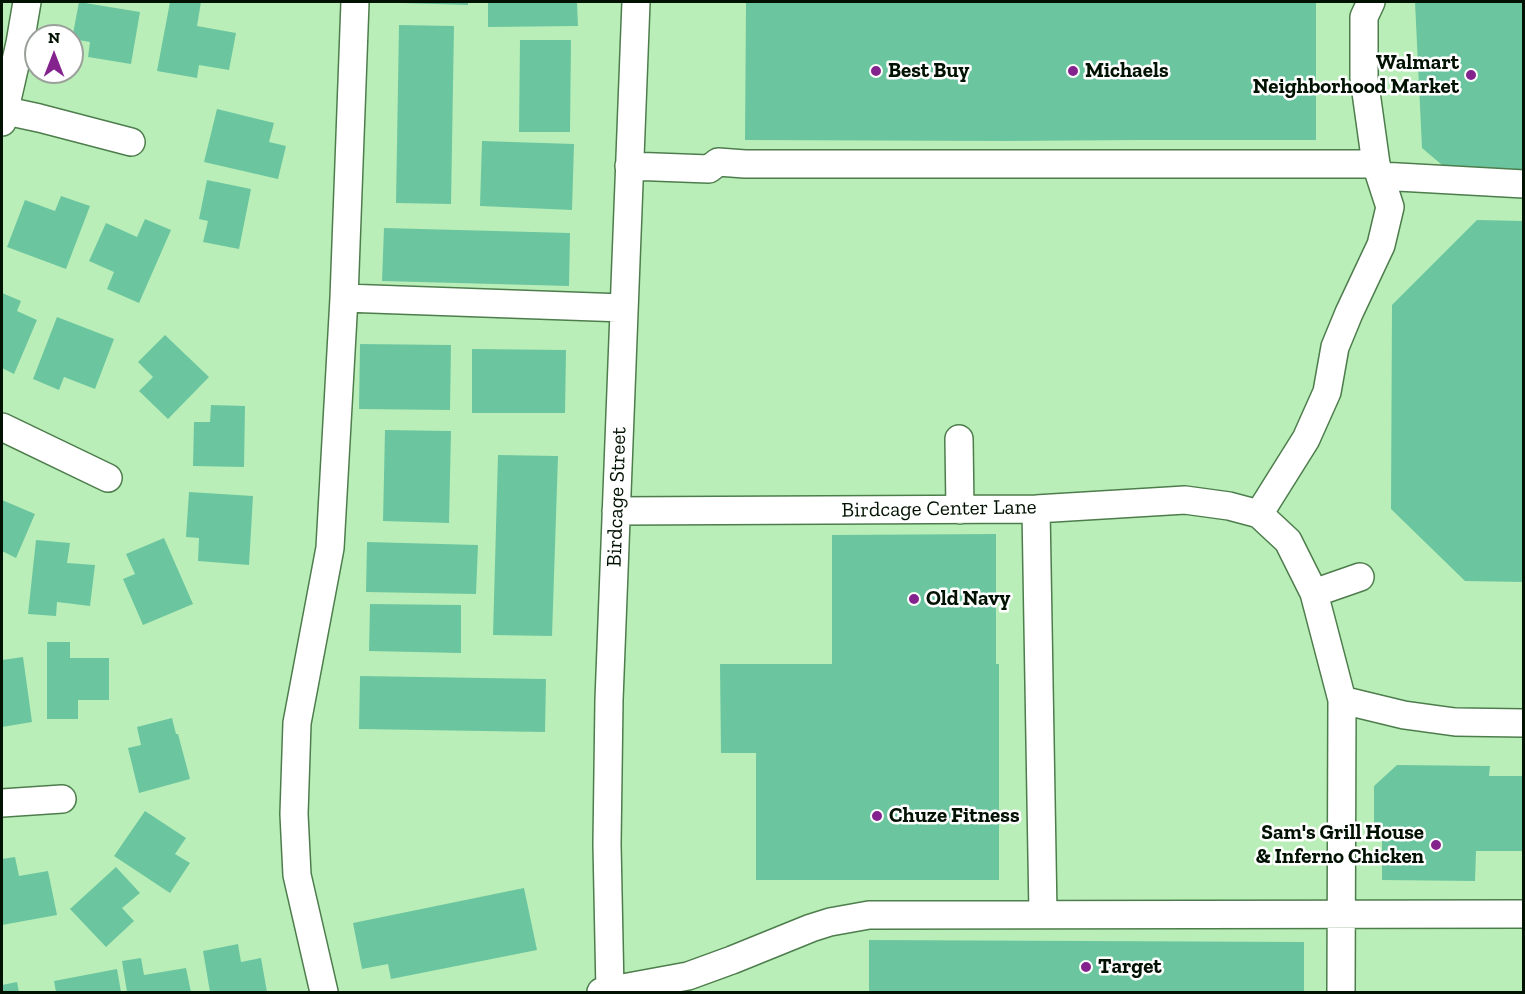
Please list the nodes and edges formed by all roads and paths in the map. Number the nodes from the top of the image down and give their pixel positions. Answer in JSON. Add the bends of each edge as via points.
{"nodes":[{"id":1,"x":27,"y":2,"type":"edge"},
{"id":2,"x":355,"y":2,"type":"edge"},
{"id":3,"x":636,"y":2,"type":"edge"},
{"id":4,"x":1371,"y":2,"type":"edge"},
{"id":5,"x":2,"y":114,"type":"edge"},
{"id":6,"x":131,"y":142,"type":"dead end"},
{"id":7,"x":629,"y":166,"type":"junction"},
{"id":8,"x":1378,"y":170,"type":"junction"},
{"id":9,"x":1524,"y":184,"type":"edge"},
{"id":10,"x":344,"y":298,"type":"junction"},
{"id":11,"x":624,"y":308,"type":"junction"},
{"id":12,"x":2,"y":427,"type":"edge"},
{"id":13,"x":959,"y":439,"type":"dead end"},
{"id":14,"x":108,"y":478,"type":"dead end"},
{"id":15,"x":1036,"y":509,"type":"junction"},
{"id":16,"x":960,"y":510,"type":"junction"},
{"id":17,"x":616,"y":511,"type":"junction"},
{"id":18,"x":1259,"y":514,"type":"junction"},
{"id":19,"x":1360,"y":577,"type":"dead end"},
{"id":20,"x":1314,"y":593,"type":"junction"},
{"id":21,"x":1342,"y":700,"type":"junction"},
{"id":22,"x":1524,"y":723,"type":"edge"},
{"id":23,"x":62,"y":799,"type":"dead end"},
{"id":24,"x":2,"y":803,"type":"edge"},
{"id":25,"x":1042,"y":914,"type":"junction"},
{"id":26,"x":1341,"y":914,"type":"junction"},
{"id":27,"x":1524,"y":914,"type":"edge"},
{"id":28,"x":606,"y":992,"type":"edge"},
{"id":29,"x":324,"y":993,"type":"edge"},
{"id":30,"x":1341,"y":993,"type":"edge"}],
"edges":[{"from":1,"to":5,"type":"street"},
{"from":2,"to":10,"type":"street"},
{"from":3,"to":7,"type":"street","name":"Birdcage Street"},
{"from":4,"to":8,"type":"street","via":[[1364,17],[1364,78]]},
{"from":5,"to":6,"type":"street","via":[[39,117]]},
{"from":7,"to":8,"type":"street","via":[[709,169],[718,162]]},
{"from":7,"to":11,"type":"street","name":"Birdcage Street"},
{"from":8,"to":9,"type":"street"},
{"from":8,"to":18,"type":"street","via":[[1390,207],[1381,245],[1335,348],[1327,392],[1306,439]]},
{"from":10,"to":11,"type":"street"},
{"from":10,"to":29,"type":"street","via":[[330,548],[297,723],[294,803],[297,875]]},
{"from":11,"to":17,"type":"street","name":"Birdcage Street"},
{"from":12,"to":14,"type":"street"},
{"from":13,"to":16,"type":"street"},
{"from":15,"to":16,"type":"street","name":"Birdcage Center Lane"},
{"from":15,"to":18,"type":"street","name":"Birdcage Center Lane","via":[[1185,500]]},
{"from":15,"to":25,"type":"street"},
{"from":16,"to":17,"type":"street","name":"Birdcage Center Lane"},
{"from":17,"to":28,"type":"street","name":"Birdcage Street","via":[[608,743]]},
{"from":18,"to":20,"type":"street","name":"Birdcage Center Lane","via":[[1288,541]]},
{"from":19,"to":20,"type":"street"},
{"from":20,"to":21,"type":"street","name":"Birdcage Center Lane"},
{"from":21,"to":22,"type":"street","via":[[1455,722]]},
{"from":21,"to":26,"type":"street","name":"Birdcage Center Lane"},
{"from":23,"to":24,"type":"street"},
{"from":25,"to":26,"type":"street"},
{"from":25,"to":28,"type":"street","via":[[849,918],[811,928],[688,976]]},
{"from":26,"to":27,"type":"street"},
{"from":26,"to":30,"type":"street","name":"Birdcage Center Lane"}]}
